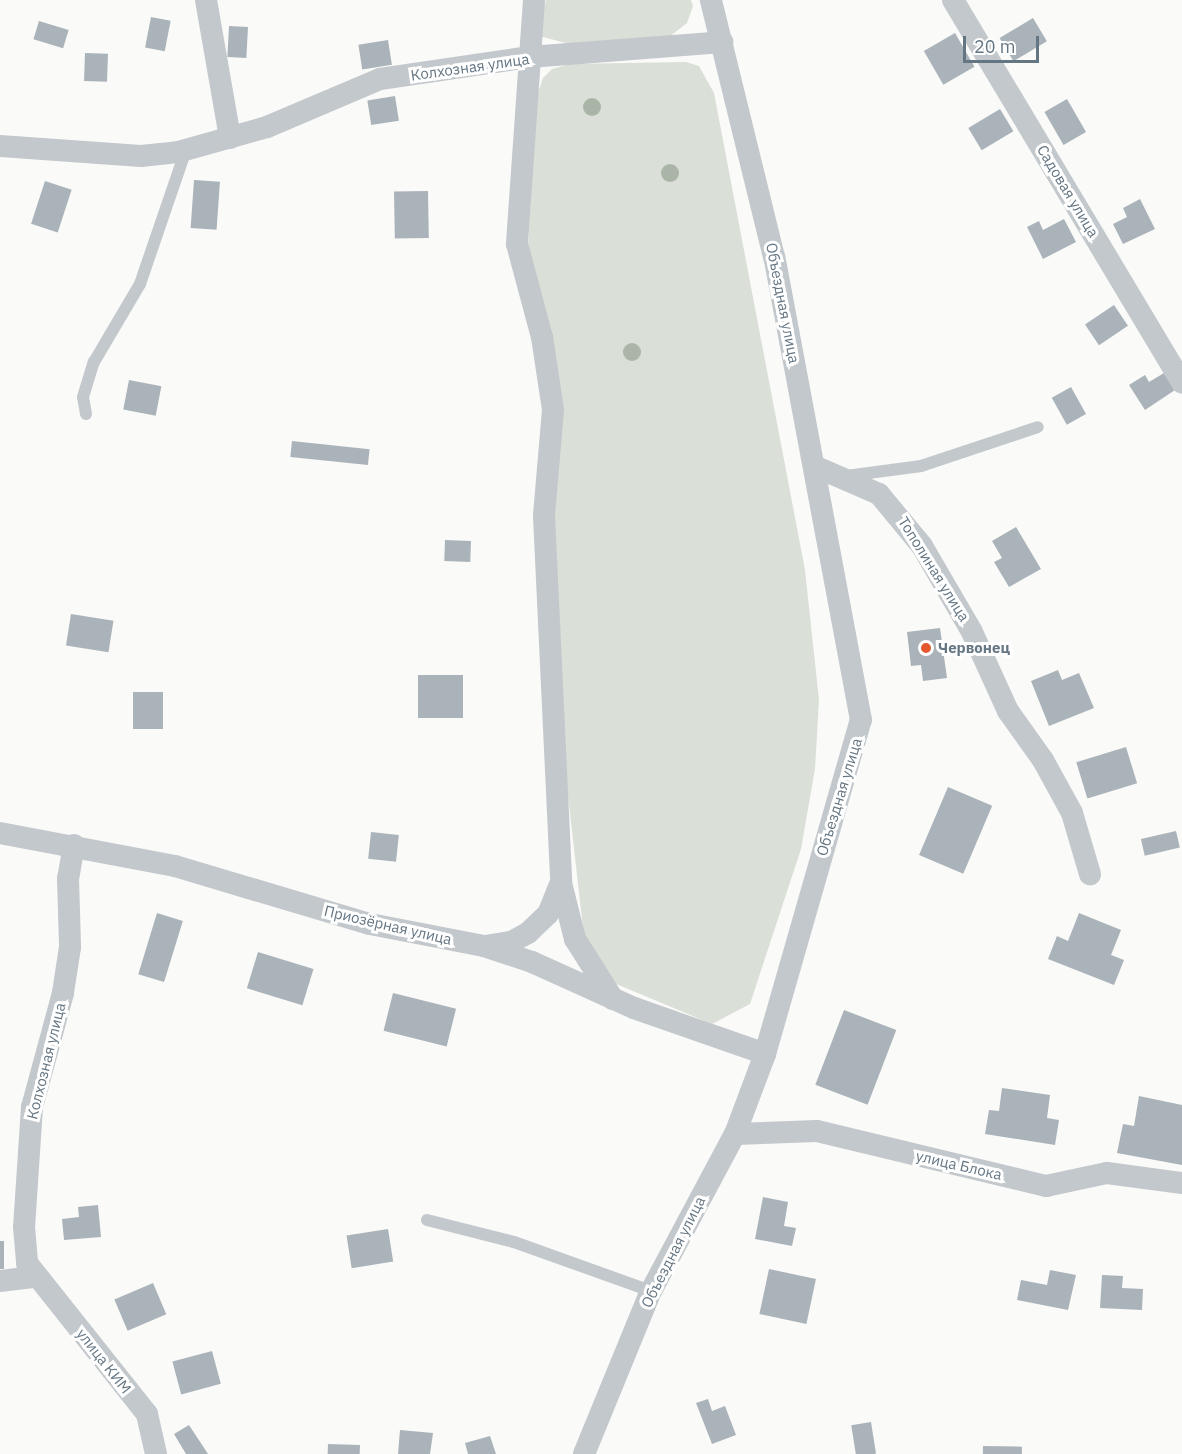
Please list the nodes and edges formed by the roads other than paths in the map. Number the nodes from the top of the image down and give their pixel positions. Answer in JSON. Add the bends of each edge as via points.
{"nodes":[{"id":1,"x":206,"y":0,"type":"edge"},
{"id":2,"x":534,"y":0,"type":"edge"},
{"id":3,"x":711,"y":0,"type":"edge"},
{"id":4,"x":953,"y":0,"type":"edge"},
{"id":5,"x":722,"y":42,"type":"junction"},
{"id":6,"x":529,"y":57,"type":"junction"},
{"id":7,"x":230,"y":138,"type":"junction"},
{"id":8,"x":0,"y":146,"type":"edge"},
{"id":9,"x":186,"y":150,"type":"junction"},
{"id":10,"x":1182,"y":383,"type":"edge"},
{"id":11,"x":86,"y":414,"type":"dead end"},
{"id":12,"x":1038,"y":427,"type":"dead end"},
{"id":13,"x":814,"y":466,"type":"junction"},
{"id":14,"x":841,"y":477,"type":"junction"},
{"id":15,"x":0,"y":833,"type":"edge"},
{"id":16,"x":74,"y":844,"type":"junction"},
{"id":17,"x":1090,"y":874,"type":"dead end"},
{"id":18,"x":561,"y":883,"type":"junction"},
{"id":19,"x":484,"y":946,"type":"junction"},
{"id":20,"x":613,"y":999,"type":"junction"},
{"id":21,"x":765,"y":1054,"type":"junction"},
{"id":22,"x":735,"y":1134,"type":"junction"},
{"id":23,"x":1182,"y":1183,"type":"edge"},
{"id":24,"x":427,"y":1220,"type":"dead end"},
{"id":25,"x":35,"y":1277,"type":"junction"},
{"id":26,"x":0,"y":1281,"type":"edge"},
{"id":27,"x":651,"y":1291,"type":"junction"},
{"id":28,"x":156,"y":1454,"type":"edge"},
{"id":29,"x":584,"y":1454,"type":"edge"}],
"edges":[{"from":1,"to":7,"type":"street"},
{"from":2,"to":6,"type":"street"},
{"from":3,"to":5,"type":"street","name":"Объездная улица"},
{"from":4,"to":10,"type":"street","name":"Садовая улица"},
{"from":5,"to":6,"type":"street","name":"Колхозная улица"},
{"from":5,"to":13,"type":"street","name":"Объездная улица","via":[[774,257]]},
{"from":6,"to":7,"type":"street","name":"Колхозная улица","via":[[380,79],[295,116]]},
{"from":6,"to":18,"type":"street","via":[[517,244],[542,337],[553,410],[544,516]]},
{"from":7,"to":9,"type":"street","name":"Колхозная улица"},
{"from":8,"to":9,"type":"street","name":"Колхозная улица","via":[[141,156]]},
{"from":9,"to":11,"type":"lane","via":[[140,284],[94,362],[83,397]]},
{"from":12,"to":14,"type":"lane","via":[[921,466]]},
{"from":13,"to":14,"type":"street","name":"Тополиная улица"},
{"from":13,"to":21,"type":"street","name":"Объездная улица","via":[[861,720]]},
{"from":14,"to":17,"type":"street","name":"Тополиная улица","via":[[879,494],[922,546],[972,632],[1008,711],[1043,760],[1071,813]]},
{"from":15,"to":16,"type":"street","name":"Приозёрная улица"},
{"from":16,"to":19,"type":"street","name":"Приозёрная улица","via":[[175,866],[370,924]]},
{"from":16,"to":25,"type":"street","name":"Колхозная улица","via":[[68,878],[70,947],[63,993],[32,1107],[27,1159],[24,1227],[27,1263]]},
{"from":18,"to":19,"type":"street","via":[[548,914],[528,933],[511,942]]},
{"from":18,"to":20,"type":"street","via":[[575,939]]},
{"from":19,"to":20,"type":"street","name":"Приозёрная улица","via":[[532,962]]},
{"from":20,"to":21,"type":"street","name":"Приозёрная улица"},
{"from":21,"to":22,"type":"street","name":"Объездная улица"},
{"from":22,"to":23,"type":"street","name":"улица Блока","via":[[817,1131],[1046,1186],[1107,1173]]},
{"from":22,"to":27,"type":"street","name":"Объездная улица"},
{"from":24,"to":27,"type":"lane","via":[[514,1242]]},
{"from":25,"to":26,"type":"street"},
{"from":25,"to":28,"type":"street","name":"улица КИМ","via":[[91,1340],[147,1414]]},
{"from":27,"to":29,"type":"street","name":"Объездная улица"}]}
